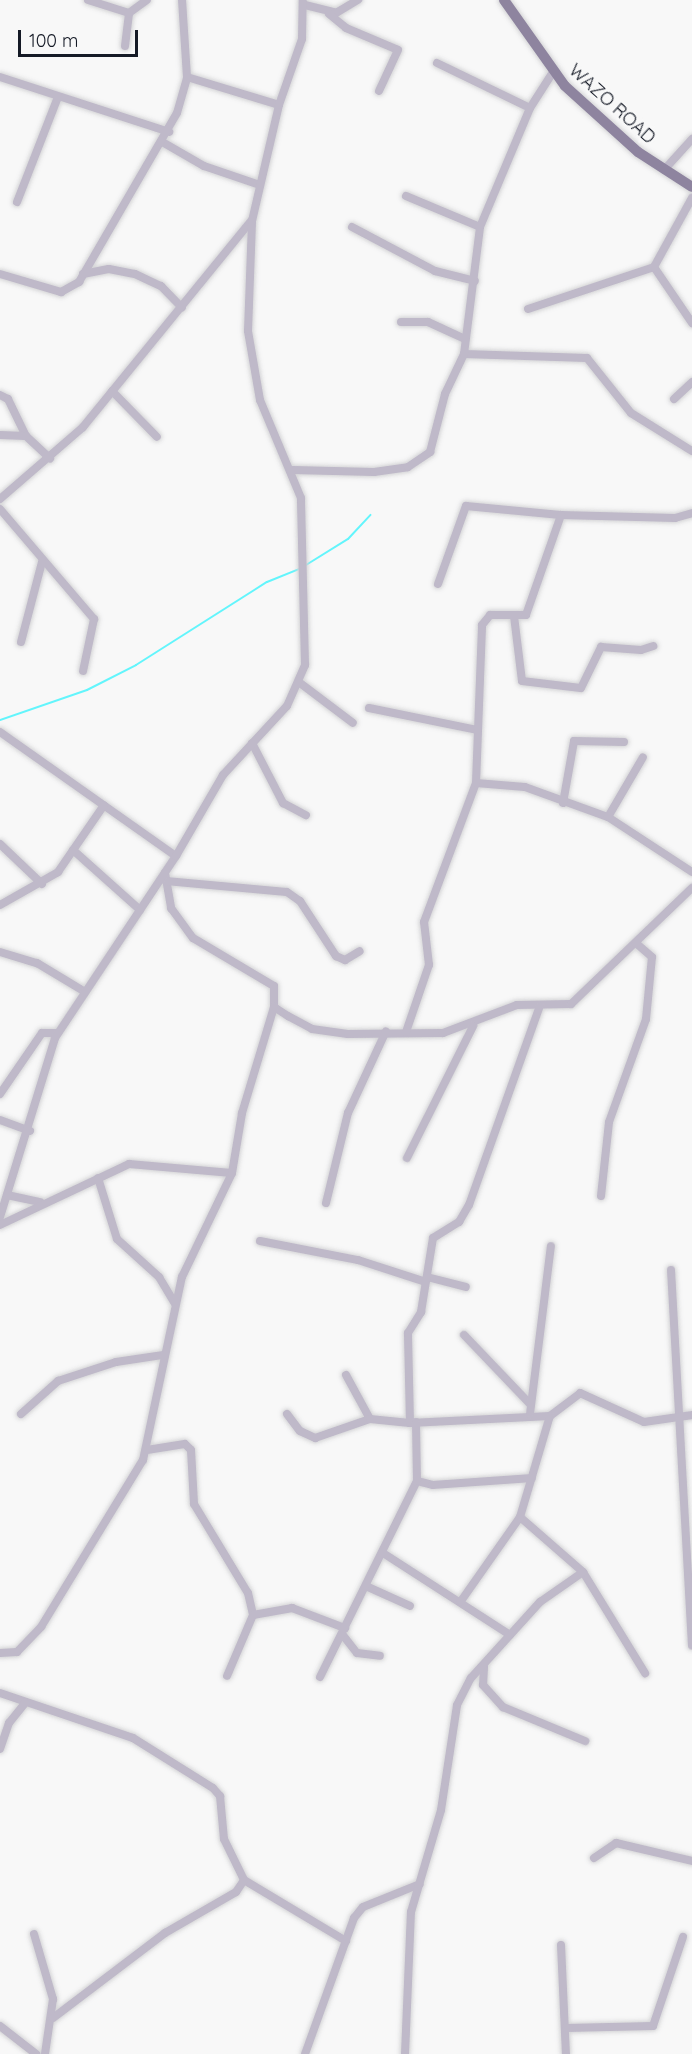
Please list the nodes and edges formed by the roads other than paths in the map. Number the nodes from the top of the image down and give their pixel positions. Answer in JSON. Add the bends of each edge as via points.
{"nodes":[{"id":1,"x":88,"y":0,"type":"edge"},
{"id":2,"x":147,"y":0,"type":"edge"},
{"id":3,"x":182,"y":0,"type":"edge"},
{"id":4,"x":358,"y":0,"type":"edge"},
{"id":5,"x":504,"y":0,"type":"edge"},
{"id":6,"x":304,"y":2,"type":"edge"},
{"id":7,"x":129,"y":13,"type":"junction"},
{"id":8,"x":329,"y":14,"type":"junction"},
{"id":9,"x":124,"y":46,"type":"dead end"},
{"id":10,"x":437,"y":63,"type":"dead end"},
{"id":11,"x":553,"y":72,"type":"junction"},
{"id":12,"x":187,"y":77,"type":"junction"},
{"id":13,"x":0,"y":78,"type":"edge"},
{"id":14,"x":379,"y":92,"type":"dead end"},
{"id":15,"x":58,"y":97,"type":"junction"},
{"id":16,"x":279,"y":105,"type":"junction"},
{"id":17,"x":530,"y":108,"type":"junction"},
{"id":18,"x":169,"y":132,"type":"junction"},
{"id":19,"x":692,"y":139,"type":"edge"},
{"id":20,"x":164,"y":143,"type":"junction"},
{"id":21,"x":664,"y":170,"type":"junction"},
{"id":22,"x":260,"y":185,"type":"junction"},
{"id":23,"x":692,"y":187,"type":"edge"},
{"id":24,"x":406,"y":196,"type":"dead end"},
{"id":25,"x":692,"y":198,"type":"edge"},
{"id":26,"x":17,"y":202,"type":"dead end"},
{"id":27,"x":252,"y":221,"type":"junction"},
{"id":28,"x":352,"y":227,"type":"dead end"},
{"id":29,"x":480,"y":227,"type":"junction"},
{"id":30,"x":654,"y":267,"type":"junction"},
{"id":31,"x":0,"y":274,"type":"edge"},
{"id":32,"x":83,"y":274,"type":"junction"},
{"id":33,"x":475,"y":281,"type":"junction"},
{"id":34,"x":182,"y":308,"type":"junction"},
{"id":35,"x":528,"y":309,"type":"dead end"},
{"id":36,"x":401,"y":322,"type":"dead end"},
{"id":37,"x":692,"y":323,"type":"edge"},
{"id":38,"x":465,"y":339,"type":"junction"},
{"id":39,"x":464,"y":354,"type":"junction"},
{"id":40,"x":692,"y":382,"type":"edge"},
{"id":41,"x":112,"y":391,"type":"junction"},
{"id":42,"x":0,"y":395,"type":"edge"},
{"id":43,"x":674,"y":399,"type":"dead end"},
{"id":44,"x":0,"y":435,"type":"edge"},
{"id":45,"x":26,"y":435,"type":"junction"},
{"id":46,"x":157,"y":437,"type":"dead end"},
{"id":47,"x":692,"y":451,"type":"edge"},
{"id":48,"x":50,"y":458,"type":"junction"},
{"id":49,"x":293,"y":470,"type":"junction"},
{"id":50,"x":0,"y":500,"type":"edge"},
{"id":51,"x":0,"y":509,"type":"edge"},
{"id":52,"x":692,"y":513,"type":"edge"},
{"id":53,"x":561,"y":515,"type":"junction"},
{"id":54,"x":42,"y":562,"type":"junction"},
{"id":55,"x":438,"y":584,"type":"dead end"},
{"id":56,"x":514,"y":616,"type":"junction"},
{"id":57,"x":21,"y":642,"type":"dead end"},
{"id":58,"x":652,"y":646,"type":"dead end"},
{"id":59,"x":83,"y":671,"type":"dead end"},
{"id":60,"x":300,"y":683,"type":"junction"},
{"id":61,"x":369,"y":708,"type":"dead end"},
{"id":62,"x":353,"y":723,"type":"dead end"},
{"id":63,"x":477,"y":730,"type":"junction"},
{"id":64,"x":0,"y":732,"type":"edge"},
{"id":65,"x":624,"y":742,"type":"dead end"},
{"id":66,"x":252,"y":744,"type":"junction"},
{"id":67,"x":643,"y":757,"type":"dead end"},
{"id":68,"x":476,"y":783,"type":"junction"},
{"id":69,"x":563,"y":803,"type":"junction"},
{"id":70,"x":104,"y":805,"type":"junction"},
{"id":71,"x":306,"y":815,"type":"dead end"},
{"id":72,"x":608,"y":817,"type":"junction"},
{"id":73,"x":0,"y":844,"type":"edge"},
{"id":74,"x":73,"y":850,"type":"junction"},
{"id":75,"x":176,"y":856,"type":"junction"},
{"id":76,"x":692,"y":872,"type":"edge"},
{"id":77,"x":166,"y":877,"type":"junction"},
{"id":78,"x":42,"y":884,"type":"junction"},
{"id":79,"x":692,"y":888,"type":"edge"},
{"id":80,"x":0,"y":904,"type":"edge"},
{"id":81,"x":140,"y":910,"type":"junction"},
{"id":82,"x":636,"y":943,"type":"junction"},
{"id":83,"x":360,"y":951,"type":"dead end"},
{"id":84,"x":0,"y":952,"type":"edge"},
{"id":85,"x":85,"y":992,"type":"junction"},
{"id":86,"x":540,"y":1006,"type":"junction"},
{"id":87,"x":274,"y":1007,"type":"junction"},
{"id":88,"x":473,"y":1026,"type":"junction"},
{"id":89,"x":386,"y":1031,"type":"junction"},
{"id":90,"x":406,"y":1032,"type":"junction"},
{"id":91,"x":57,"y":1034,"type":"junction"},
{"id":92,"x":0,"y":1094,"type":"edge"},
{"id":93,"x":0,"y":1120,"type":"edge"},
{"id":94,"x":30,"y":1131,"type":"junction"},
{"id":95,"x":407,"y":1158,"type":"dead end"},
{"id":96,"x":232,"y":1173,"type":"junction"},
{"id":97,"x":98,"y":1178,"type":"junction"},
{"id":98,"x":7,"y":1195,"type":"junction"},
{"id":99,"x":601,"y":1196,"type":"dead end"},
{"id":100,"x":40,"y":1202,"type":"junction"},
{"id":101,"x":326,"y":1203,"type":"dead end"},
{"id":102,"x":0,"y":1217,"type":"edge"},
{"id":103,"x":0,"y":1225,"type":"edge"},
{"id":104,"x":260,"y":1241,"type":"dead end"},
{"id":105,"x":551,"y":1246,"type":"dead end"},
{"id":106,"x":671,"y":1270,"type":"dead end"},
{"id":107,"x":426,"y":1279,"type":"junction"},
{"id":108,"x":466,"y":1287,"type":"dead end"},
{"id":109,"x":175,"y":1304,"type":"junction"},
{"id":110,"x":464,"y":1335,"type":"dead end"},
{"id":111,"x":163,"y":1355,"type":"junction"},
{"id":112,"x":346,"y":1375,"type":"dead end"},
{"id":113,"x":530,"y":1404,"type":"junction"},
{"id":114,"x":21,"y":1414,"type":"dead end"},
{"id":115,"x":287,"y":1414,"type":"dead end"},
{"id":116,"x":530,"y":1414,"type":"junction"},
{"id":117,"x":692,"y":1415,"type":"edge"},
{"id":118,"x":550,"y":1416,"type":"junction"},
{"id":119,"x":681,"y":1416,"type":"junction"},
{"id":120,"x":370,"y":1419,"type":"junction"},
{"id":121,"x":413,"y":1423,"type":"junction"},
{"id":122,"x":147,"y":1450,"type":"junction"},
{"id":123,"x":532,"y":1478,"type":"junction"},
{"id":124,"x":417,"y":1481,"type":"junction"},
{"id":125,"x":520,"y":1517,"type":"junction"},
{"id":126,"x":383,"y":1553,"type":"junction"},
{"id":127,"x":583,"y":1572,"type":"junction"},
{"id":128,"x":368,"y":1587,"type":"junction"},
{"id":129,"x":461,"y":1601,"type":"junction"},
{"id":130,"x":410,"y":1606,"type":"dead end"},
{"id":131,"x":253,"y":1615,"type":"junction"},
{"id":132,"x":344,"y":1631,"type":"junction"},
{"id":133,"x":510,"y":1635,"type":"junction"},
{"id":134,"x":692,"y":1645,"type":"edge"},
{"id":135,"x":0,"y":1653,"type":"edge"},
{"id":136,"x":380,"y":1656,"type":"dead end"},
{"id":137,"x":484,"y":1666,"type":"junction"},
{"id":138,"x":645,"y":1673,"type":"dead end"},
{"id":139,"x":227,"y":1676,"type":"dead end"},
{"id":140,"x":320,"y":1677,"type":"dead end"},
{"id":141,"x":0,"y":1693,"type":"edge"},
{"id":142,"x":26,"y":1703,"type":"junction"},
{"id":143,"x":585,"y":1741,"type":"dead end"},
{"id":144,"x":0,"y":1749,"type":"edge"},
{"id":145,"x":594,"y":1858,"type":"dead end"},
{"id":146,"x":692,"y":1860,"type":"edge"},
{"id":147,"x":244,"y":1880,"type":"junction"},
{"id":148,"x":420,"y":1884,"type":"junction"},
{"id":149,"x":34,"y":1934,"type":"dead end"},
{"id":150,"x":683,"y":1938,"type":"dead end"},
{"id":151,"x":346,"y":1941,"type":"junction"},
{"id":152,"x":561,"y":1945,"type":"dead end"},
{"id":153,"x":53,"y":2018,"type":"junction"},
{"id":154,"x":0,"y":2026,"type":"edge"},
{"id":155,"x":566,"y":2028,"type":"junction"},
{"id":156,"x":36,"y":2054,"type":"edge"},
{"id":157,"x":45,"y":2054,"type":"edge"},
{"id":158,"x":305,"y":2054,"type":"edge"},
{"id":159,"x":405,"y":2054,"type":"edge"},
{"id":160,"x":566,"y":2054,"type":"edge"}],
"edges":[{"from":1,"to":7,"type":"street"},
{"from":2,"to":7,"type":"street"},
{"from":3,"to":12,"type":"street"},
{"from":4,"to":8,"type":"street"},
{"from":5,"to":11,"type":"main road","name":"WAZO ROAD"},
{"from":6,"to":8,"type":"street"},
{"from":6,"to":16,"type":"street","via":[[302,39]]},
{"from":7,"to":9,"type":"street"},
{"from":8,"to":14,"type":"street","via":[[346,28],[398,50]]},
{"from":10,"to":17,"type":"street"},
{"from":11,"to":17,"type":"street"},
{"from":11,"to":21,"type":"main road","name":"WAZO ROAD"},
{"from":12,"to":16,"type":"street"},
{"from":12,"to":18,"type":"street"},
{"from":13,"to":15,"type":"street"},
{"from":15,"to":18,"type":"street"},
{"from":15,"to":26,"type":"street"},
{"from":16,"to":22,"type":"street"},
{"from":17,"to":29,"type":"street"},
{"from":18,"to":20,"type":"street"},
{"from":19,"to":21,"type":"street"},
{"from":20,"to":22,"type":"street","via":[[204,166]]},
{"from":20,"to":32,"type":"street","via":[[106,228]]},
{"from":21,"to":23,"type":"main road","name":"WAZO ROAD"},
{"from":22,"to":27,"type":"street"},
{"from":24,"to":29,"type":"street"},
{"from":25,"to":30,"type":"street"},
{"from":27,"to":34,"type":"street"},
{"from":27,"to":49,"type":"street","via":[[248,331],[260,400]]},
{"from":28,"to":33,"type":"street","via":[[435,271]]},
{"from":29,"to":33,"type":"street"},
{"from":30,"to":35,"type":"street"},
{"from":30,"to":37,"type":"street"},
{"from":31,"to":32,"type":"street","via":[[61,292],[74,289]]},
{"from":32,"to":34,"type":"street","via":[[109,269],[135,274],[161,286]]},
{"from":33,"to":38,"type":"street"},
{"from":34,"to":41,"type":"street"},
{"from":36,"to":38,"type":"street","via":[[428,322]]},
{"from":38,"to":39,"type":"street"},
{"from":39,"to":47,"type":"street","via":[[587,358],[631,413]]},
{"from":39,"to":49,"type":"street","via":[[423,460],[374,472]]},
{"from":40,"to":43,"type":"street"},
{"from":41,"to":46,"type":"street"},
{"from":41,"to":48,"type":"street"},
{"from":42,"to":45,"type":"street","via":[[8,399]]},
{"from":44,"to":45,"type":"street"},
{"from":45,"to":48,"type":"street"},
{"from":48,"to":50,"type":"street"},
{"from":49,"to":60,"type":"street","via":[[305,543],[307,646]]},
{"from":51,"to":54,"type":"street"},
{"from":52,"to":53,"type":"street","via":[[675,518]]},
{"from":53,"to":55,"type":"street","via":[[466,506]]},
{"from":53,"to":56,"type":"street","via":[[530,607],[526,615]]},
{"from":54,"to":57,"type":"street"},
{"from":54,"to":59,"type":"street","via":[[94,619]]},
{"from":56,"to":58,"type":"street","via":[[522,681],[581,688],[601,647],[635,650]]},
{"from":56,"to":63,"type":"street","via":[[490,615],[482,625],[483,696]]},
{"from":60,"to":62,"type":"street"},
{"from":60,"to":66,"type":"street"},
{"from":61,"to":63,"type":"street"},
{"from":63,"to":68,"type":"street"},
{"from":64,"to":70,"type":"street"},
{"from":65,"to":69,"type":"street","via":[[574,741]]},
{"from":66,"to":71,"type":"street","via":[[283,803]]},
{"from":66,"to":75,"type":"street","via":[[223,776]]},
{"from":67,"to":72,"type":"street"},
{"from":68,"to":69,"type":"street","via":[[525,787]]},
{"from":68,"to":90,"type":"street","via":[[424,922],[429,965]]},
{"from":69,"to":72,"type":"street"},
{"from":70,"to":74,"type":"street"},
{"from":70,"to":75,"type":"street"},
{"from":72,"to":76,"type":"street"},
{"from":73,"to":78,"type":"street"},
{"from":74,"to":78,"type":"street"},
{"from":74,"to":81,"type":"street"},
{"from":75,"to":77,"type":"street"},
{"from":77,"to":81,"type":"street"},
{"from":77,"to":83,"type":"street","via":[[287,892],[300,901],[336,956],[345,960]]},
{"from":77,"to":87,"type":"street","via":[[171,908],[194,938],[274,987]]},
{"from":78,"to":80,"type":"street"},
{"from":79,"to":82,"type":"street"},
{"from":81,"to":85,"type":"street"},
{"from":82,"to":86,"type":"street","via":[[584,997],[571,1004]]},
{"from":82,"to":99,"type":"street","via":[[652,957],[646,1019],[609,1122]]},
{"from":84,"to":85,"type":"street","via":[[37,963]]},
{"from":85,"to":91,"type":"street"},
{"from":86,"to":88,"type":"street","via":[[517,1005]]},
{"from":86,"to":107,"type":"street","via":[[469,1205],[459,1222],[433,1238]]},
{"from":87,"to":89,"type":"street","via":[[324,1032]]},
{"from":87,"to":96,"type":"street","via":[[242,1113]]},
{"from":88,"to":90,"type":"street","via":[[443,1033]]},
{"from":88,"to":95,"type":"street"},
{"from":89,"to":90,"type":"street"},
{"from":89,"to":101,"type":"street","via":[[348,1113]]},
{"from":91,"to":92,"type":"street","via":[[42,1034]]},
{"from":91,"to":94,"type":"street"},
{"from":93,"to":94,"type":"street"},
{"from":94,"to":98,"type":"street"},
{"from":96,"to":97,"type":"street","via":[[144,1163],[116,1167]]},
{"from":96,"to":109,"type":"street","via":[[192,1251]]},
{"from":97,"to":100,"type":"street"},
{"from":97,"to":109,"type":"street","via":[[117,1239],[159,1277]]},
{"from":98,"to":100,"type":"street"},
{"from":98,"to":102,"type":"street"},
{"from":100,"to":103,"type":"street","via":[[19,1219]]},
{"from":104,"to":107,"type":"street","via":[[358,1260]]},
{"from":105,"to":113,"type":"street"},
{"from":106,"to":119,"type":"street"},
{"from":107,"to":108,"type":"street"},
{"from":107,"to":121,"type":"street","via":[[421,1312],[408,1333]]},
{"from":109,"to":111,"type":"street"},
{"from":110,"to":113,"type":"street"},
{"from":111,"to":114,"type":"street","via":[[116,1362],[58,1381]]},
{"from":111,"to":122,"type":"street"},
{"from":112,"to":120,"type":"street"},
{"from":113,"to":116,"type":"street"},
{"from":115,"to":120,"type":"street","via":[[300,1431],[315,1438]]},
{"from":116,"to":118,"type":"street"},
{"from":116,"to":121,"type":"street"},
{"from":117,"to":119,"type":"street"},
{"from":118,"to":119,"type":"street","via":[[580,1393],[644,1422]]},
{"from":118,"to":123,"type":"street"},
{"from":119,"to":134,"type":"street"},
{"from":120,"to":121,"type":"street"},
{"from":121,"to":124,"type":"street"},
{"from":122,"to":131,"type":"street","via":[[186,1444],[191,1450],[194,1504],[248,1593]]},
{"from":122,"to":135,"type":"street","via":[[55,1608],[17,1652]]},
{"from":123,"to":124,"type":"street","via":[[433,1485]]},
{"from":123,"to":125,"type":"street"},
{"from":124,"to":126,"type":"street","via":[[407,1492]]},
{"from":125,"to":127,"type":"street"},
{"from":125,"to":129,"type":"street"},
{"from":126,"to":128,"type":"street"},
{"from":126,"to":129,"type":"street"},
{"from":127,"to":133,"type":"street","via":[[540,1602]]},
{"from":127,"to":138,"type":"street","via":[[593,1597],[625,1635]]},
{"from":128,"to":130,"type":"street"},
{"from":128,"to":132,"type":"street"},
{"from":129,"to":133,"type":"street","via":[[482,1621]]},
{"from":131,"to":132,"type":"street","via":[[292,1608]]},
{"from":131,"to":139,"type":"street"},
{"from":132,"to":136,"type":"street","via":[[357,1653]]},
{"from":132,"to":140,"type":"street"},
{"from":133,"to":137,"type":"street"},
{"from":137,"to":143,"type":"street","via":[[483,1685],[503,1707]]},
{"from":137,"to":148,"type":"street","via":[[471,1678],[451,1723],[441,1810]]},
{"from":141,"to":142,"type":"street"},
{"from":142,"to":144,"type":"street","via":[[9,1723]]},
{"from":142,"to":147,"type":"street","via":[[133,1738],[213,1788],[220,1796],[224,1839]]},
{"from":145,"to":146,"type":"street","via":[[616,1843]]},
{"from":147,"to":151,"type":"street"},
{"from":147,"to":153,"type":"street","via":[[236,1892],[165,1933]]},
{"from":148,"to":151,"type":"street","via":[[363,1907]]},
{"from":148,"to":159,"type":"street","via":[[408,1935],[413,1966]]},
{"from":149,"to":153,"type":"street","via":[[50,1984]]},
{"from":150,"to":155,"type":"street","via":[[653,2026]]},
{"from":151,"to":158,"type":"street"},
{"from":152,"to":155,"type":"street"},
{"from":153,"to":157,"type":"street"},
{"from":154,"to":156,"type":"street"},
{"from":155,"to":160,"type":"street"}]}
